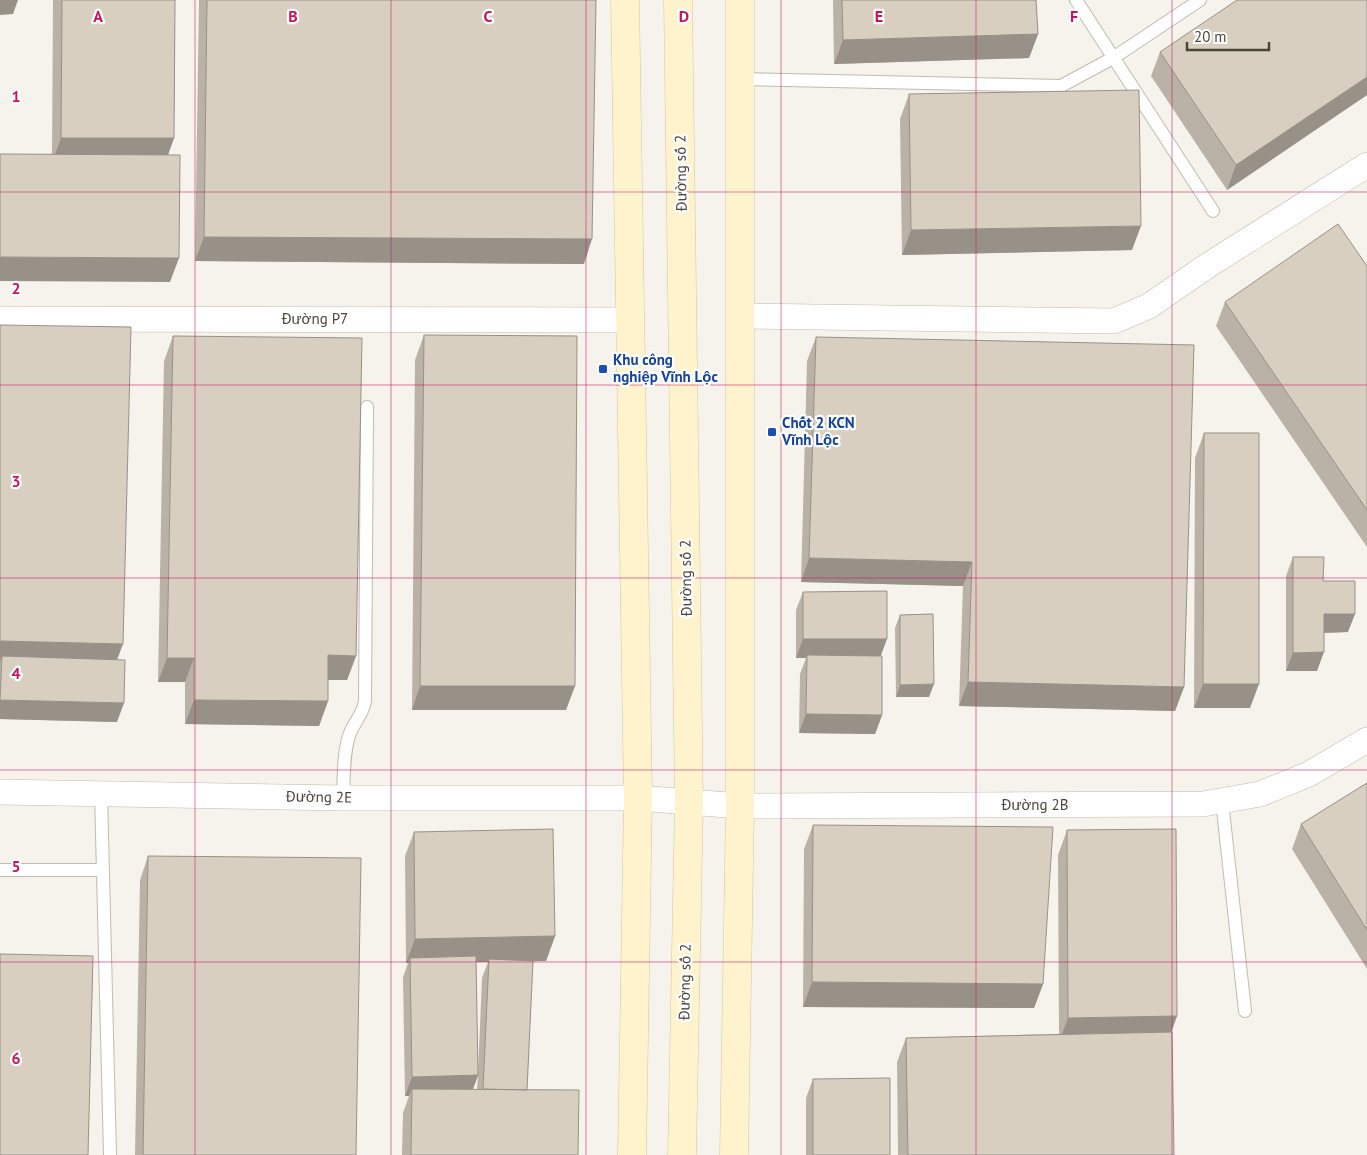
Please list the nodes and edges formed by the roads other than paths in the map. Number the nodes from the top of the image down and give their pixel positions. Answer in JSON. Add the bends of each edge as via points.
{"nodes":[{"id":1,"x":625,"y":0,"type":"edge"},
{"id":2,"x":678,"y":0,"type":"edge"},
{"id":3,"x":740,"y":0,"type":"edge"},
{"id":4,"x":1076,"y":0,"type":"edge"},
{"id":5,"x":1200,"y":0,"type":"edge"},
{"id":6,"x":1113,"y":58,"type":"junction"},
{"id":7,"x":740,"y":78,"type":"junction"},
{"id":8,"x":1367,"y":165,"type":"edge"},
{"id":9,"x":1213,"y":211,"type":"dead end"},
{"id":10,"x":740,"y":316,"type":"junction"},
{"id":11,"x":0,"y":319,"type":"edge"},
{"id":12,"x":630,"y":320,"type":"junction"},
{"id":13,"x":367,"y":407,"type":"dead end"},
{"id":14,"x":1367,"y":740,"type":"edge"},
{"id":15,"x":0,"y":792,"type":"edge"},
{"id":16,"x":101,"y":793,"type":"junction"},
{"id":17,"x":343,"y":798,"type":"junction"},
{"id":18,"x":638,"y":798,"type":"junction"},
{"id":19,"x":1222,"y":801,"type":"junction"},
{"id":20,"x":689,"y":802,"type":"junction"},
{"id":21,"x":740,"y":806,"type":"junction"},
{"id":22,"x":0,"y":870,"type":"edge"},
{"id":23,"x":103,"y":870,"type":"junction"},
{"id":24,"x":1245,"y":1011,"type":"dead end"},
{"id":25,"x":110,"y":1155,"type":"edge"},
{"id":26,"x":632,"y":1155,"type":"edge"},
{"id":27,"x":682,"y":1155,"type":"edge"},
{"id":28,"x":734,"y":1155,"type":"edge"}],
"edges":[{"from":1,"to":12,"type":"main road"},
{"from":2,"to":20,"type":"main road","name":"Đường số 2"},
{"from":3,"to":7,"type":"main road"},
{"from":4,"to":6,"type":"lane"},
{"from":5,"to":6,"type":"lane"},
{"from":6,"to":7,"type":"lane","via":[[1061,86]]},
{"from":6,"to":9,"type":"lane"},
{"from":7,"to":10,"type":"main road"},
{"from":8,"to":10,"type":"street","via":[[1149,306],[1114,321]]},
{"from":10,"to":21,"type":"main road"},
{"from":11,"to":12,"type":"street","name":"Đường P7"},
{"from":12,"to":18,"type":"main road"},
{"from":13,"to":17,"type":"lane","via":[[364,709],[352,728],[346,748]]},
{"from":14,"to":19,"type":"street","name":"Đường 2B","via":[[1309,774],[1260,794]]},
{"from":15,"to":16,"type":"street","name":"Đường 2E"},
{"from":16,"to":17,"type":"street","name":"Đường 2E"},
{"from":16,"to":23,"type":"lane"},
{"from":17,"to":18,"type":"street","name":"Đường 2E"},
{"from":18,"to":20,"type":"street","name":"Đường 2E"},
{"from":18,"to":26,"type":"main road"},
{"from":19,"to":21,"type":"street","name":"Đường 2B","via":[[1193,804]]},
{"from":19,"to":24,"type":"lane"},
{"from":20,"to":21,"type":"street","name":"Đường 2B"},
{"from":20,"to":27,"type":"main road","name":"Đường số 2"},
{"from":21,"to":28,"type":"main road"},
{"from":22,"to":23,"type":"lane"},
{"from":23,"to":25,"type":"lane"}]}
